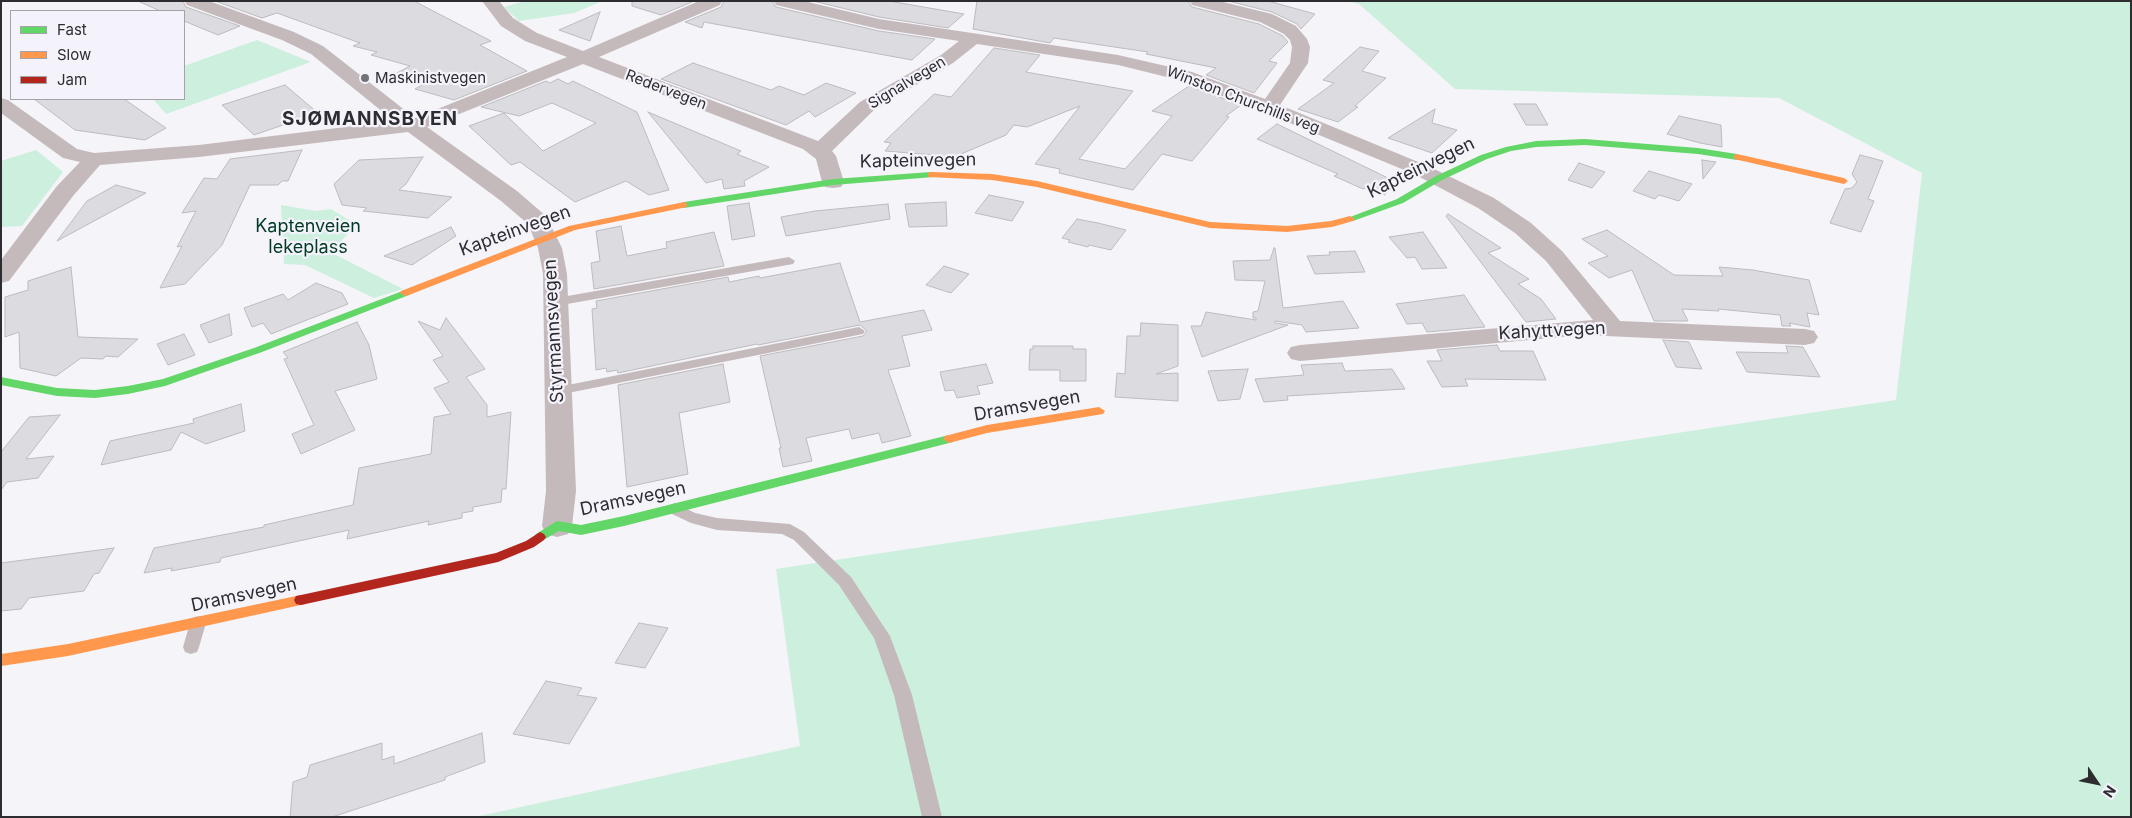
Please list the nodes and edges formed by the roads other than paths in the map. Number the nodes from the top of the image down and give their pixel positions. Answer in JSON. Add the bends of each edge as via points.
{"nodes":[{"id":1,"x":193,"y":1,"type":"edge"},
{"id":2,"x":490,"y":1,"type":"edge"},
{"id":3,"x":714,"y":1,"type":"edge"},
{"id":4,"x":782,"y":1,"type":"edge"},
{"id":5,"x":1198,"y":1,"type":"edge"},
{"id":6,"x":974,"y":38,"type":"junction"},
{"id":7,"x":582,"y":58,"type":"junction"},
{"id":8,"x":1,"y":104,"type":"edge"},
{"id":9,"x":1268,"y":108,"type":"junction"},
{"id":10,"x":414,"y":126,"type":"junction"},
{"id":11,"x":820,"y":151,"type":"junction"},
{"id":12,"x":94,"y":159,"type":"junction"},
{"id":13,"x":1439,"y":178,"type":"junction"},
{"id":14,"x":1844,"y":181,"type":"dead end"},
{"id":15,"x":833,"y":182,"type":"junction"},
{"id":16,"x":546,"y":237,"type":"junction"},
{"id":17,"x":789,"y":260,"type":"dead end"},
{"id":18,"x":1,"y":276,"type":"edge"},
{"id":19,"x":556,"y":302,"type":"junction"},
{"id":20,"x":1612,"y":327,"type":"junction"},
{"id":21,"x":859,"y":331,"type":"dead end"},
{"id":22,"x":1804,"y":336,"type":"dead end"},
{"id":23,"x":1300,"y":353,"type":"dead end"},
{"id":24,"x":1,"y":381,"type":"edge"},
{"id":25,"x":558,"y":391,"type":"junction"},
{"id":26,"x":1100,"y":411,"type":"dead end"},
{"id":27,"x":676,"y":509,"type":"junction"},
{"id":28,"x":557,"y":526,"type":"junction"},
{"id":29,"x":198,"y":623,"type":"junction"},
{"id":30,"x":191,"y":647,"type":"dead end"},
{"id":31,"x":1,"y":660,"type":"edge"},
{"id":32,"x":932,"y":817,"type":"edge"}],
"edges":[{"from":1,"to":10,"type":"street","name":"Styrmannsvegen","via":[[310,46]]},
{"from":2,"to":7,"type":"street","name":"Redervegen","via":[[517,30]]},
{"from":3,"to":7,"type":"street"},
{"from":4,"to":6,"type":"street","name":"Winston Churchills veg","via":[[879,24]]},
{"from":5,"to":9,"type":"street","via":[[1266,18],[1290,30],[1298,39],[1301,47],[1299,64]]},
{"from":6,"to":9,"type":"street","name":"Winston Churchills veg","via":[[1073,52],[1165,70]]},
{"from":6,"to":11,"type":"street","name":"Signalvegen","via":[[947,59],[867,106]]},
{"from":7,"to":10,"type":"street"},
{"from":7,"to":11,"type":"street","name":"Redervegen"},
{"from":8,"to":12,"type":"street","via":[[70,154]]},
{"from":9,"to":13,"type":"street","name":"Winston Churchills veg"},
{"from":10,"to":12,"type":"street","via":[[189,152]]},
{"from":10,"to":16,"type":"street","name":"Styrmannsvegen","via":[[509,196],[538,222]]},
{"from":11,"to":15,"type":"street","via":[[830,165]]},
{"from":12,"to":18,"type":"street","via":[[64,191]]},
{"from":13,"to":14,"type":"street","name":"Kapteinvegen","via":[[1509,149],[1536,144],[1585,142],[1729,155]]},
{"from":13,"to":15,"type":"street","name":"Kapteinvegen","via":[[1400,201],[1366,215],[1332,224],[1287,229],[1210,225],[1037,184],[992,177],[941,174]]},
{"from":13,"to":20,"type":"street","name":"Winston Churchills veg","via":[[1492,207],[1541,243]]},
{"from":15,"to":16,"type":"street","name":"Kapteinvegen","via":[[670,207],[572,228]]},
{"from":16,"to":19,"type":"street","name":"Styrmannsvegen","via":[[554,261]]},
{"from":16,"to":24,"type":"street","name":"Kapteinvegen","via":[[258,350],[165,382],[95,394],[57,392]]},
{"from":17,"to":19,"type":"lane"},
{"from":19,"to":25,"type":"street","name":"Styrmannsvegen"},
{"from":20,"to":22,"type":"street","name":"Kahyttvegen"},
{"from":20,"to":23,"type":"street","name":"Kahyttvegen"},
{"from":21,"to":25,"type":"lane"},
{"from":25,"to":28,"type":"street","name":"Styrmannsvegen","via":[[561,491]]},
{"from":26,"to":27,"type":"street","name":"Dramsvegen","via":[[987,429]]},
{"from":27,"to":28,"type":"street","name":"Dramsvegen","via":[[581,530]]},
{"from":27,"to":32,"type":"lane","via":[[717,524],[785,528],[800,536],[845,581],[882,636],[903,695]]},
{"from":28,"to":29,"type":"street","name":"Dramsvegen","via":[[530,544],[498,557]]},
{"from":29,"to":30,"type":"lane"},
{"from":29,"to":31,"type":"street","name":"Dramsvegen","via":[[68,650]]}]}
